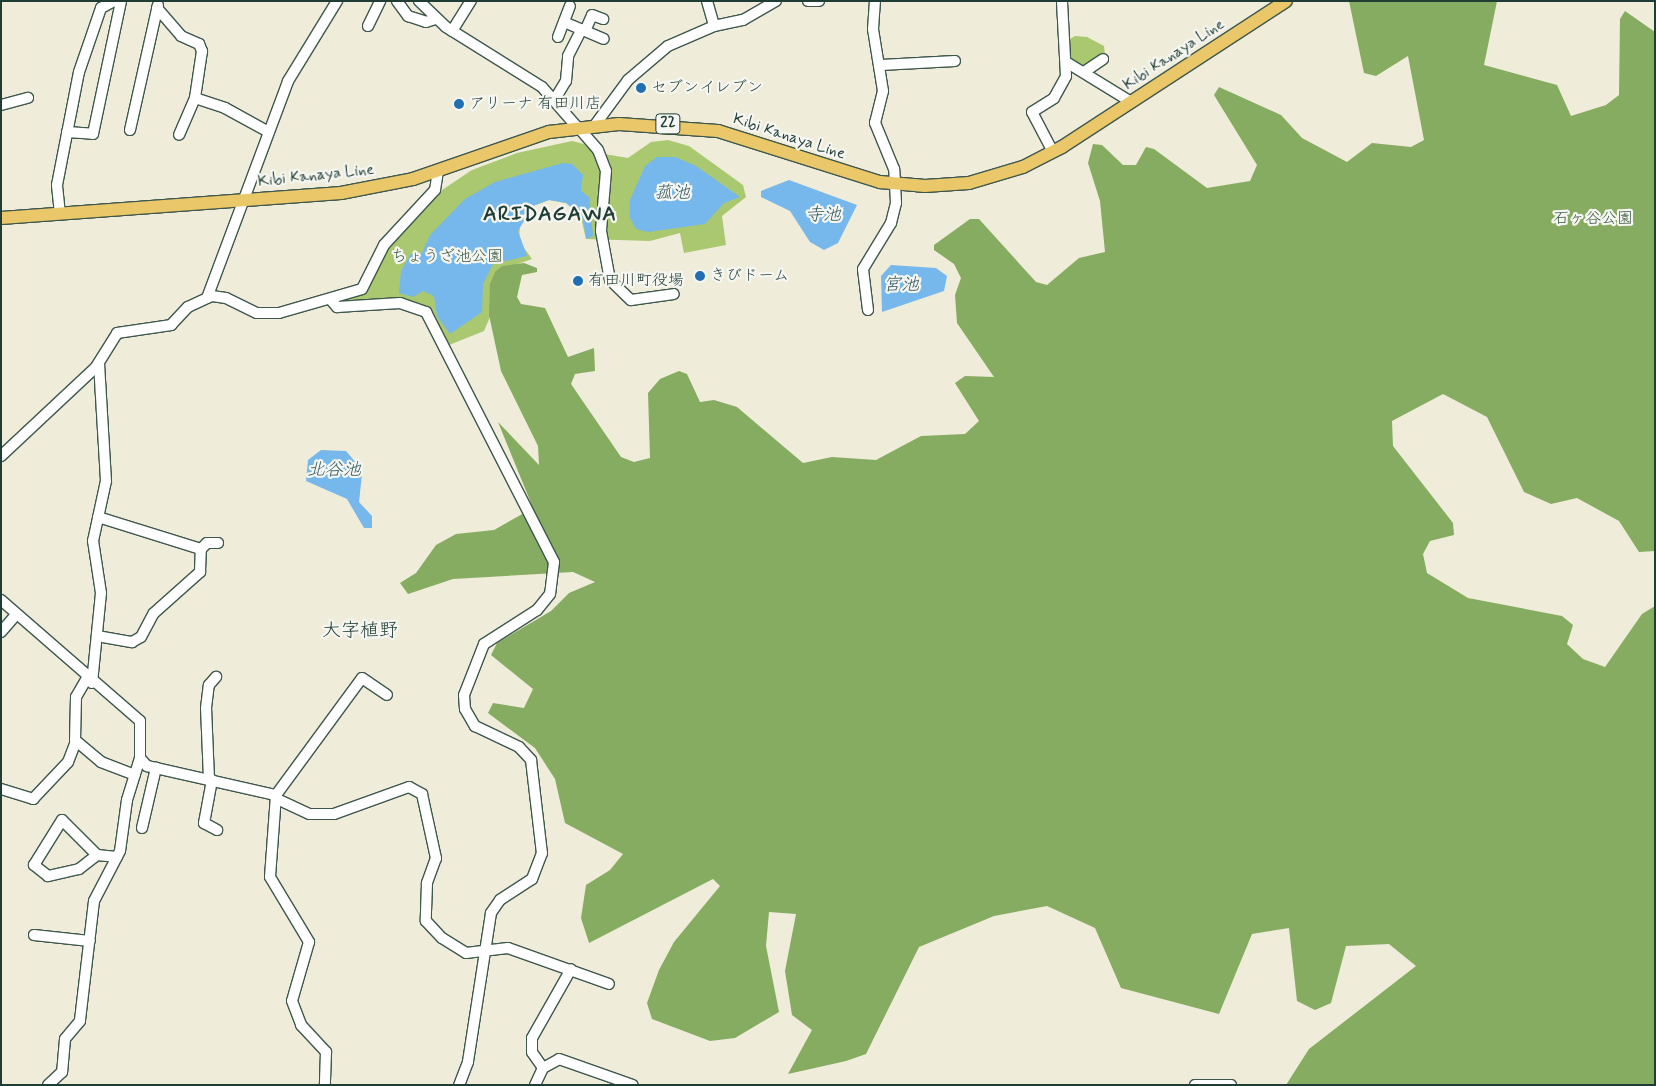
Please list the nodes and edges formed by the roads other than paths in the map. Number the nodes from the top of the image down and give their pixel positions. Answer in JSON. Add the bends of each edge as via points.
{"nodes":[{"id":1,"x":114,"y":1,"type":"edge"},
{"id":2,"x":121,"y":1,"type":"edge"},
{"id":3,"x":336,"y":1,"type":"edge"},
{"id":4,"x":380,"y":1,"type":"edge"},
{"id":5,"x":396,"y":1,"type":"edge"},
{"id":6,"x":419,"y":1,"type":"edge"},
{"id":7,"x":471,"y":1,"type":"edge"},
{"id":8,"x":708,"y":1,"type":"edge"},
{"id":9,"x":776,"y":1,"type":"edge"},
{"id":10,"x":808,"y":1,"type":"edge"},
{"id":11,"x":819,"y":1,"type":"edge"},
{"id":12,"x":875,"y":1,"type":"edge"},
{"id":13,"x":1062,"y":1,"type":"edge"},
{"id":14,"x":1286,"y":1,"type":"edge"},
{"id":15,"x":158,"y":4,"type":"edge"},
{"id":16,"x":570,"y":6,"type":"dead end"},
{"id":17,"x":436,"y":19,"type":"junction"},
{"id":18,"x":603,"y":19,"type":"dead end"},
{"id":19,"x":564,"y":22,"type":"junction"},
{"id":20,"x":368,"y":26,"type":"dead end"},
{"id":21,"x":714,"y":26,"type":"junction"},
{"id":22,"x":584,"y":30,"type":"junction"},
{"id":23,"x":452,"y":32,"type":"junction"},
{"id":24,"x":558,"y":37,"type":"dead end"},
{"id":25,"x":604,"y":39,"type":"dead end"},
{"id":26,"x":1103,"y":59,"type":"dead end"},
{"id":27,"x":955,"y":61,"type":"dead end"},
{"id":28,"x":1066,"y":62,"type":"junction"},
{"id":29,"x":881,"y":65,"type":"junction"},
{"id":30,"x":1084,"y":72,"type":"junction"},
{"id":31,"x":28,"y":98,"type":"dead end"},
{"id":32,"x":195,"y":98,"type":"junction"},
{"id":33,"x":555,"y":98,"type":"junction"},
{"id":34,"x":1131,"y":102,"type":"junction"},
{"id":35,"x":1,"y":105,"type":"edge"},
{"id":36,"x":595,"y":125,"type":"junction"},
{"id":37,"x":578,"y":127,"type":"junction"},
{"id":38,"x":130,"y":130,"type":"dead end"},
{"id":39,"x":267,"y":131,"type":"junction"},
{"id":40,"x":67,"y":132,"type":"junction"},
{"id":41,"x":179,"y":135,"type":"dead end"},
{"id":42,"x":1053,"y":152,"type":"junction"},
{"id":43,"x":438,"y":172,"type":"junction"},
{"id":44,"x":894,"y":184,"type":"junction"},
{"id":45,"x":244,"y":200,"type":"junction"},
{"id":46,"x":60,"y":214,"type":"junction"},
{"id":47,"x":1,"y":218,"type":"edge"},
{"id":48,"x":674,"y":294,"type":"dead end"},
{"id":49,"x":207,"y":298,"type":"junction"},
{"id":50,"x":330,"y":299,"type":"junction"},
{"id":51,"x":868,"y":310,"type":"dead end"},
{"id":52,"x":99,"y":363,"type":"junction"},
{"id":53,"x":1,"y":456,"type":"edge"},
{"id":54,"x":98,"y":517,"type":"junction"},
{"id":55,"x":218,"y":543,"type":"dead end"},
{"id":56,"x":201,"y":548,"type":"junction"},
{"id":57,"x":1,"y":600,"type":"edge"},
{"id":58,"x":15,"y":616,"type":"junction"},
{"id":59,"x":1,"y":632,"type":"edge"},
{"id":60,"x":97,"y":636,"type":"junction"},
{"id":61,"x":216,"y":677,"type":"dead end"},
{"id":62,"x":89,"y":680,"type":"junction"},
{"id":63,"x":387,"y":695,"type":"dead end"},
{"id":64,"x":76,"y":741,"type":"junction"},
{"id":65,"x":140,"y":758,"type":"junction"},
{"id":66,"x":156,"y":768,"type":"junction"},
{"id":67,"x":135,"y":775,"type":"junction"},
{"id":68,"x":211,"y":780,"type":"junction"},
{"id":69,"x":1,"y":789,"type":"edge"},
{"id":70,"x":277,"y":797,"type":"junction"},
{"id":71,"x":142,"y":828,"type":"dead end"},
{"id":72,"x":217,"y":830,"type":"dead end"},
{"id":73,"x":97,"y":855,"type":"junction"},
{"id":74,"x":117,"y":857,"type":"junction"},
{"id":75,"x":34,"y":935,"type":"dead end"},
{"id":76,"x":90,"y":941,"type":"junction"},
{"id":77,"x":483,"y":950,"type":"junction"},
{"id":78,"x":571,"y":969,"type":"junction"},
{"id":79,"x":609,"y":984,"type":"dead end"},
{"id":80,"x":543,"y":1068,"type":"junction"},
{"id":81,"x":48,"y":1085,"type":"edge"},
{"id":82,"x":325,"y":1085,"type":"edge"},
{"id":83,"x":459,"y":1085,"type":"edge"},
{"id":84,"x":534,"y":1085,"type":"edge"},
{"id":85,"x":633,"y":1085,"type":"edge"},
{"id":86,"x":1195,"y":1085,"type":"edge"},
{"id":87,"x":1231,"y":1085,"type":"edge"}],
"edges":[{"from":1,"to":40,"type":"street","via":[[101,8],[79,72]]},
{"from":2,"to":40,"type":"street","via":[[94,134]]},
{"from":3,"to":39,"type":"street","via":[[288,81],[283,102]]},
{"from":4,"to":20,"type":"street"},
{"from":5,"to":17,"type":"street","via":[[408,16],[426,22]]},
{"from":6,"to":17,"type":"street"},
{"from":7,"to":23,"type":"street"},
{"from":8,"to":21,"type":"street"},
{"from":9,"to":21,"type":"street","via":[[743,20]]},
{"from":10,"to":11,"type":"street"},
{"from":12,"to":29,"type":"street","via":[[873,29]]},
{"from":13,"to":28,"type":"street"},
{"from":14,"to":34,"type":"main road","name":"Kibi Kanaya Line","number":"22"},
{"from":15,"to":32,"type":"street","via":[[181,36],[201,47]]},
{"from":15,"to":38,"type":"street"},
{"from":16,"to":19,"type":"street"},
{"from":17,"to":23,"type":"street"},
{"from":18,"to":22,"type":"street","via":[[592,15]]},
{"from":19,"to":22,"type":"street"},
{"from":19,"to":24,"type":"street"},
{"from":21,"to":36,"type":"street","via":[[668,46],[628,80]]},
{"from":22,"to":25,"type":"street"},
{"from":22,"to":33,"type":"street","via":[[568,56],[566,81]]},
{"from":23,"to":33,"type":"street"},
{"from":26,"to":30,"type":"street"},
{"from":27,"to":29,"type":"street"},
{"from":28,"to":30,"type":"street"},
{"from":28,"to":42,"type":"street","via":[[1066,76],[1054,98],[1032,112]]},
{"from":29,"to":44,"type":"street","via":[[883,91],[875,124],[894,169]]},
{"from":30,"to":34,"type":"street"},
{"from":31,"to":35,"type":"street"},
{"from":32,"to":39,"type":"street","via":[[225,108]]},
{"from":32,"to":41,"type":"street"},
{"from":33,"to":37,"type":"street"},
{"from":34,"to":42,"type":"main road","name":"Kibi Kanaya Line","number":"22"},
{"from":36,"to":37,"type":"main road","name":"Kibi Kanaya Line","number":"22"},
{"from":36,"to":44,"type":"main road","name":"Kibi Kanaya Line","number":"22","via":[[652,124],[718,131]]},
{"from":37,"to":43,"type":"main road","name":"Kibi Kanaya Line","number":"22","via":[[527,138]]},
{"from":37,"to":48,"type":"street","via":[[598,150],[606,171],[601,231],[610,280],[631,300]]},
{"from":39,"to":45,"type":"street"},
{"from":40,"to":46,"type":"street","via":[[56,192]]},
{"from":42,"to":44,"type":"main road","name":"Kibi Kanaya Line","number":"22","via":[[980,181],[937,186]]},
{"from":43,"to":45,"type":"main road","name":"Kibi Kanaya Line","number":"22","via":[[341,193]]},
{"from":43,"to":50,"type":"street","via":[[435,190],[384,245],[365,287]]},
{"from":44,"to":51,"type":"street","via":[[894,216],[863,269]]},
{"from":45,"to":46,"type":"main road","name":"Kibi Kanaya Line","number":"22"},
{"from":45,"to":49,"type":"street"},
{"from":46,"to":47,"type":"main road","name":"Kibi Kanaya Line","number":"22"},
{"from":49,"to":50,"type":"street","via":[[226,298],[263,313],[286,312]]},
{"from":49,"to":52,"type":"street","via":[[188,306],[171,324],[117,333]]},
{"from":50,"to":77,"type":"street","via":[[337,307],[400,303],[426,312],[554,562],[550,594],[537,610],[484,644],[464,695],[465,709],[475,726],[519,747],[531,760],[542,848],[532,879],[500,900],[490,913]]},
{"from":52,"to":53,"type":"street"},
{"from":52,"to":54,"type":"street","via":[[106,451]]},
{"from":54,"to":56,"type":"street"},
{"from":54,"to":60,"type":"street","via":[[93,541],[101,593]]},
{"from":55,"to":56,"type":"street","via":[[207,543]]},
{"from":56,"to":60,"type":"street","via":[[200,572],[154,613],[141,637],[132,642]]},
{"from":57,"to":58,"type":"street"},
{"from":58,"to":59,"type":"street"},
{"from":58,"to":62,"type":"street"},
{"from":60,"to":62,"type":"street"},
{"from":61,"to":68,"type":"street","via":[[209,685],[206,708]]},
{"from":62,"to":64,"type":"street","via":[[76,697]]},
{"from":62,"to":65,"type":"street","via":[[122,702],[140,721]]},
{"from":63,"to":70,"type":"street","via":[[362,678]]},
{"from":64,"to":67,"type":"street","via":[[101,762]]},
{"from":64,"to":69,"type":"street","via":[[68,762],[33,799]]},
{"from":65,"to":66,"type":"street"},
{"from":65,"to":67,"type":"street"},
{"from":66,"to":68,"type":"street"},
{"from":66,"to":71,"type":"street"},
{"from":67,"to":74,"type":"street"},
{"from":68,"to":70,"type":"street"},
{"from":68,"to":72,"type":"street","via":[[204,823]]},
{"from":70,"to":77,"type":"street","via":[[308,814],[334,814],[409,788],[422,794],[436,858],[427,883],[426,920],[460,951]]},
{"from":70,"to":82,"type":"street","via":[[270,877],[309,942],[292,1001],[301,1025],[326,1052]]},
{"from":73,"to":73,"type":"street","via":[[78,869],[47,876],[34,865],[62,820]]},
{"from":73,"to":74,"type":"street"},
{"from":74,"to":76,"type":"street","via":[[94,901]]},
{"from":75,"to":76,"type":"street"},
{"from":76,"to":81,"type":"street","via":[[80,1021],[65,1039],[58,1079]]},
{"from":77,"to":78,"type":"street","via":[[508,948]]},
{"from":77,"to":83,"type":"street","via":[[468,1062]]},
{"from":78,"to":79,"type":"street"},
{"from":78,"to":80,"type":"street","via":[[532,1038],[532,1052]]},
{"from":80,"to":84,"type":"street"},
{"from":80,"to":85,"type":"street","via":[[566,1060]]},
{"from":86,"to":87,"type":"street"}]}
